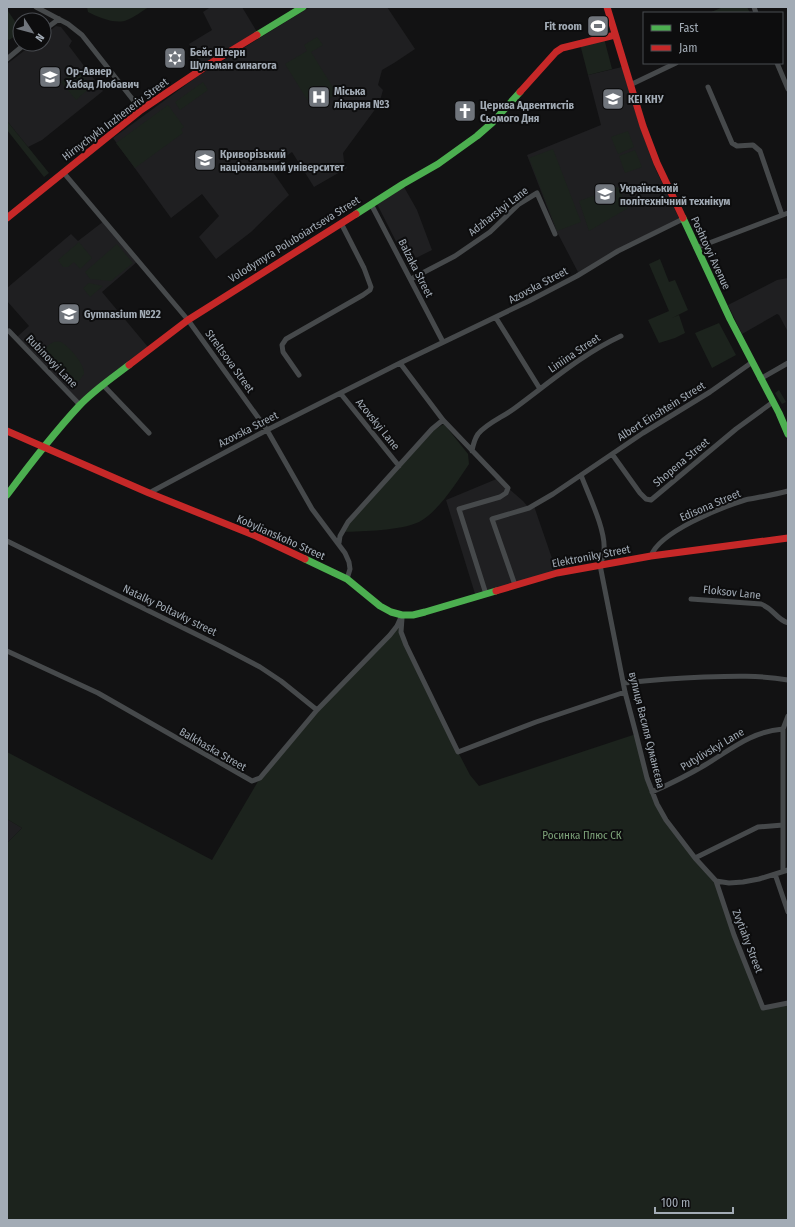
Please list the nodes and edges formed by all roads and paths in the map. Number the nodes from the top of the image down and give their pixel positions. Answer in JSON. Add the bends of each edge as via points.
{"nodes":[{"id":1,"x":36,"y":7,"type":"edge"},
{"id":2,"x":303,"y":7,"type":"edge"},
{"id":3,"x":607,"y":7,"type":"edge"},
{"id":4,"x":59,"y":19,"type":"junction"},
{"id":5,"x":52,"y":24,"type":"edge"},
{"id":6,"x":615,"y":35,"type":"junction"},
{"id":7,"x":15,"y":52,"type":"edge"},
{"id":8,"x":7,"y":59,"type":"edge"},
{"id":9,"x":674,"y":64,"type":"edge"},
{"id":10,"x":777,"y":64,"type":"edge"},
{"id":11,"x":630,"y":84,"type":"junction"},
{"id":12,"x":708,"y":87,"type":"dead end"},
{"id":13,"x":788,"y":89,"type":"edge"},
{"id":14,"x":141,"y":110,"type":"junction"},
{"id":15,"x":63,"y":172,"type":"junction"},
{"id":16,"x":371,"y":204,"type":"junction"},
{"id":17,"x":788,"y":213,"type":"edge"},
{"id":18,"x":782,"y":215,"type":"junction"},
{"id":19,"x":7,"y":218,"type":"edge"},
{"id":20,"x":683,"y":219,"type":"junction"},
{"id":21,"x":341,"y":223,"type":"junction"},
{"id":22,"x":555,"y":234,"type":"dead end"},
{"id":23,"x":696,"y":248,"type":"junction"},
{"id":24,"x":411,"y":279,"type":"junction"},
{"id":25,"x":496,"y":318,"type":"junction"},
{"id":26,"x":188,"y":320,"type":"junction"},
{"id":27,"x":9,"y":331,"type":"dead end"},
{"id":28,"x":620,"y":336,"type":"dead end"},
{"id":29,"x":443,"y":342,"type":"junction"},
{"id":30,"x":400,"y":363,"type":"junction"},
{"id":31,"x":751,"y":363,"type":"junction"},
{"id":32,"x":788,"y":363,"type":"edge"},
{"id":33,"x":299,"y":375,"type":"dead end"},
{"id":34,"x":760,"y":379,"type":"junction"},
{"id":35,"x":103,"y":385,"type":"junction"},
{"id":36,"x":540,"y":389,"type":"junction"},
{"id":37,"x":341,"y":394,"type":"junction"},
{"id":38,"x":773,"y":402,"type":"junction"},
{"id":39,"x":80,"y":406,"type":"junction"},
{"id":40,"x":443,"y":420,"type":"junction"},
{"id":41,"x":267,"y":430,"type":"junction"},
{"id":42,"x":7,"y":431,"type":"edge"},
{"id":43,"x":149,"y":433,"type":"dead end"},
{"id":44,"x":788,"y":434,"type":"edge"},
{"id":45,"x":43,"y":447,"type":"junction"},
{"id":46,"x":472,"y":451,"type":"junction"},
{"id":47,"x":612,"y":454,"type":"junction"},
{"id":48,"x":399,"y":466,"type":"junction"},
{"id":49,"x":581,"y":475,"type":"junction"},
{"id":50,"x":788,"y":491,"type":"edge"},
{"id":51,"x":149,"y":493,"type":"junction"},
{"id":52,"x":7,"y":496,"type":"edge"},
{"id":53,"x":788,"y":538,"type":"edge"},
{"id":54,"x":7,"y":541,"type":"edge"},
{"id":55,"x":339,"y":543,"type":"junction"},
{"id":56,"x":651,"y":556,"type":"junction"},
{"id":57,"x":600,"y":565,"type":"junction"},
{"id":58,"x":347,"y":579,"type":"junction"},
{"id":59,"x":514,"y":585,"type":"junction"},
{"id":60,"x":486,"y":594,"type":"junction"},
{"id":61,"x":691,"y":598,"type":"dead end"},
{"id":62,"x":402,"y":615,"type":"junction"},
{"id":63,"x":788,"y":623,"type":"edge"},
{"id":64,"x":7,"y":651,"type":"edge"},
{"id":65,"x":788,"y":680,"type":"edge"},
{"id":66,"x":624,"y":683,"type":"junction"},
{"id":67,"x":625,"y":692,"type":"junction"},
{"id":68,"x":317,"y":710,"type":"junction"},
{"id":69,"x":788,"y":716,"type":"edge"},
{"id":70,"x":783,"y":730,"type":"junction"},
{"id":71,"x":652,"y":792,"type":"junction"},
{"id":72,"x":783,"y":825,"type":"junction"},
{"id":73,"x":695,"y":858,"type":"junction"},
{"id":74,"x":786,"y":871,"type":"edge"},
{"id":75,"x":774,"y":874,"type":"junction"},
{"id":76,"x":716,"y":881,"type":"junction"},
{"id":77,"x":788,"y":912,"type":"edge"},
{"id":78,"x":788,"y":1003,"type":"edge"}],
"edges":[{"from":1,"to":4,"type":"street"},
{"from":2,"to":14,"type":"street","name":"Hirnychykh Inzheneriv Street","via":[[211,63]]},
{"from":3,"to":6,"type":"street","name":"Poshtovyi Avenue"},
{"from":4,"to":5,"type":"street"},
{"from":4,"to":14,"type":"street","via":[[82,35]]},
{"from":6,"to":11,"type":"street","name":"Poshtovyi Avenue"},
{"from":6,"to":16,"type":"street","name":"Volodymyra Poluboiartseva Street","via":[[562,48],[556,52],[493,122],[477,136],[438,164]]},
{"from":7,"to":8,"type":"street"},
{"from":9,"to":11,"type":"street"},
{"from":10,"to":13,"type":"street"},
{"from":11,"to":20,"type":"street","name":"Poshtovyi Avenue","via":[[657,163]]},
{"from":12,"to":18,"type":"street","via":[[732,143],[737,146],[753,145],[760,152]]},
{"from":14,"to":15,"type":"street","name":"Hirnychykh Inzheneriv Street"},
{"from":15,"to":19,"type":"street","name":"Hirnychykh Inzheneriv Street"},
{"from":15,"to":26,"type":"street","name":"Streltsova Street"},
{"from":16,"to":21,"type":"street","name":"Volodymyra Poluboiartseva Street"},
{"from":16,"to":24,"type":"street","name":"Balzaka Street"},
{"from":17,"to":18,"type":"street"},
{"from":18,"to":23,"type":"street"},
{"from":20,"to":23,"type":"street","name":"Poshtovyi Avenue"},
{"from":20,"to":25,"type":"street","name":"Azovska Street","via":[[618,251],[577,276]]},
{"from":21,"to":26,"type":"street","name":"Volodymyra Poluboiartseva Street"},
{"from":21,"to":33,"type":"street","via":[[371,287],[363,295],[286,339],[282,345],[283,352]]},
{"from":22,"to":24,"type":"street","name":"Adzharskyi Lane","via":[[538,193],[519,204],[490,232],[455,256]]},
{"from":23,"to":31,"type":"street","name":"Poshtovyi Avenue"},
{"from":24,"to":29,"type":"street","name":"Balzaka Street"},
{"from":25,"to":29,"type":"street","name":"Azovska Street"},
{"from":25,"to":36,"type":"street"},
{"from":26,"to":35,"type":"street","name":"Volodymyra Poluboiartseva Street"},
{"from":26,"to":41,"type":"street","name":"Streltsova Street"},
{"from":27,"to":39,"type":"street","name":"Rubinovyi Lane"},
{"from":28,"to":36,"type":"street","name":"Liniina Street","via":[[606,342]]},
{"from":29,"to":30,"type":"street","name":"Azovska Street"},
{"from":30,"to":37,"type":"street","name":"Azovska Street"},
{"from":30,"to":40,"type":"street"},
{"from":31,"to":34,"type":"street","name":"Poshtovyi Avenue"},
{"from":31,"to":47,"type":"street","name":"Albert Einshtein Street"},
{"from":32,"to":34,"type":"street"},
{"from":34,"to":38,"type":"street","name":"Poshtovyi Avenue"},
{"from":35,"to":39,"type":"street","name":"Volodymyra Poluboiartseva Street"},
{"from":35,"to":43,"type":"street"},
{"from":36,"to":46,"type":"street","name":"Liniina Street","via":[[478,433]]},
{"from":37,"to":41,"type":"street","name":"Azovska Street"},
{"from":37,"to":48,"type":"street","name":"Azovskyi Lane"},
{"from":38,"to":44,"type":"street","name":"Poshtovyi Avenue"},
{"from":38,"to":47,"type":"street","name":"Shopena Street","via":[[736,429],[652,500],[646,499],[640,493]]},
{"from":39,"to":45,"type":"street","name":"Volodymyra Poluboiartseva Street"},
{"from":40,"to":46,"type":"street"},
{"from":40,"to":48,"type":"street"},
{"from":41,"to":51,"type":"street","name":"Azovska Street"},
{"from":41,"to":55,"type":"street","name":"Streltsova Street","via":[[312,509]]},
{"from":42,"to":45,"type":"street","name":"Kobylianskoho Street"},
{"from":45,"to":51,"type":"street","name":"Kobylianskoho Street"},
{"from":45,"to":52,"type":"street","name":"Volodymyra Poluboiartseva Street"},
{"from":46,"to":60,"type":"street","via":[[508,488],[506,493],[500,496],[459,509]]},
{"from":47,"to":49,"type":"street","name":"Albert Einshtein Street"},
{"from":48,"to":55,"type":"street","via":[[348,522]]},
{"from":49,"to":57,"type":"street","via":[[604,540],[604,553]]},
{"from":49,"to":59,"type":"street","name":"Albert Einshtein Street","via":[[534,506],[492,518]]},
{"from":50,"to":56,"type":"street","name":"Edisona Street","via":[[747,500],[697,520],[669,536],[655,548]]},
{"from":51,"to":58,"type":"street","name":"Kobylianskoho Street","via":[[256,536]]},
{"from":53,"to":56,"type":"street","name":"Elektroniky Street"},
{"from":54,"to":68,"type":"street","name":"Natalky Poltavky street","via":[[260,667]]},
{"from":55,"to":58,"type":"street","name":"Streltsova Street","via":[[349,562],[350,573]]},
{"from":56,"to":57,"type":"street","name":"Elektroniky Street"},
{"from":57,"to":59,"type":"street","name":"Elektroniky Street"},
{"from":57,"to":66,"type":"street","name":"вулиця Василя Суманєєва"},
{"from":58,"to":62,"type":"street","name":"Kobylianskoho Street","via":[[386,609]]},
{"from":59,"to":60,"type":"street","name":"Elektroniky Street"},
{"from":60,"to":62,"type":"street","name":"Elektroniky Street","via":[[425,612]]},
{"from":61,"to":63,"type":"street","name":"Floksov Lane","via":[[761,604],[769,607],[781,621]]},
{"from":62,"to":67,"type":"street","via":[[401,632],[406,645],[458,752]]},
{"from":62,"to":68,"type":"street","name":"Balkhaska Street","via":[[390,635]]},
{"from":64,"to":68,"type":"street","name":"Balkhaska Street","via":[[98,693],[252,781],[260,778]]},
{"from":65,"to":66,"type":"street","via":[[735,676]]},
{"from":66,"to":67,"type":"street","name":"вулиця Василя Суманєєва"},
{"from":67,"to":71,"type":"street","name":"вулиця Василя Суманєєва"},
{"from":69,"to":70,"type":"street"},
{"from":70,"to":71,"type":"street","name":"Putylivskyi Lane","via":[[757,734],[744,740],[676,781]]},
{"from":70,"to":72,"type":"street"},
{"from":71,"to":73,"type":"street","name":"вулиця Василя Суманєєва","via":[[670,826]]},
{"from":72,"to":73,"type":"street","via":[[758,827]]},
{"from":72,"to":74,"type":"street"},
{"from":73,"to":76,"type":"street","name":"вулиця Василя Суманєєва"},
{"from":74,"to":75,"type":"street"},
{"from":75,"to":76,"type":"street","via":[[743,882]]},
{"from":75,"to":77,"type":"street"},
{"from":76,"to":78,"type":"street","name":"Zvytiahy Street","via":[[763,1008]]}]}
